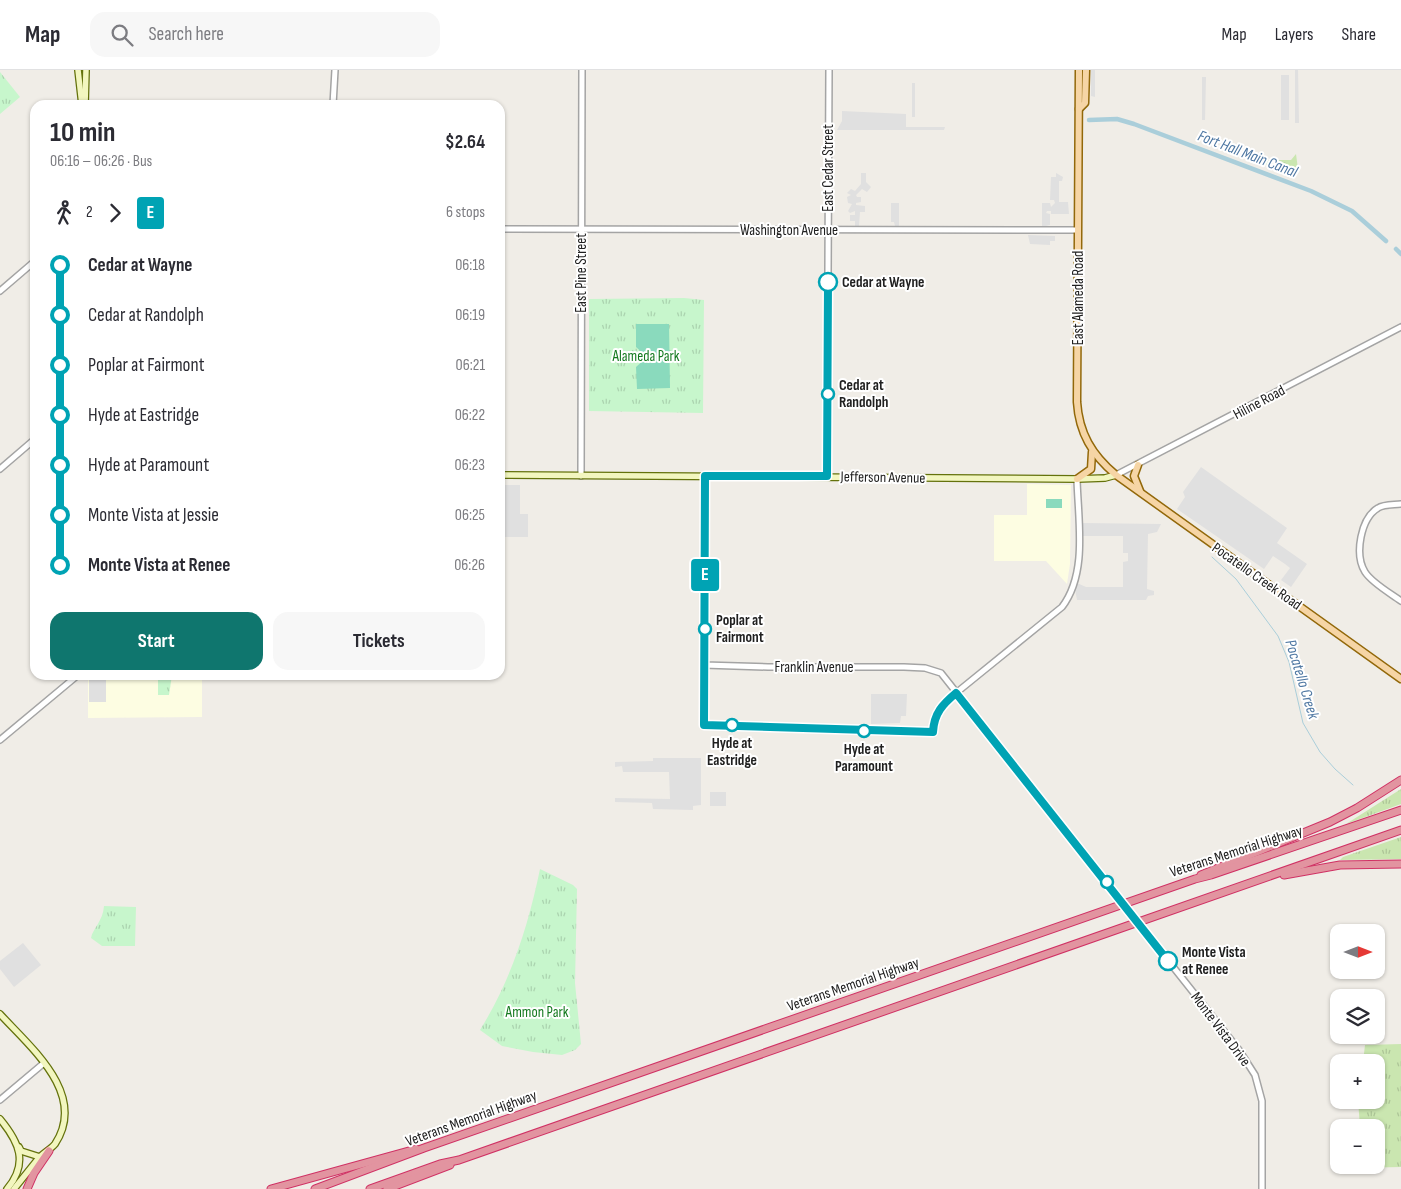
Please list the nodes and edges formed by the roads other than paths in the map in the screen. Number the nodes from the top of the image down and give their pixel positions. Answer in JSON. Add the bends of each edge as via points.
{"nodes":[{"id":1,"x":78,"y":70,"type":"edge"},
{"id":2,"x":86,"y":70,"type":"edge"},
{"id":3,"x":335,"y":70,"type":"edge"},
{"id":4,"x":582,"y":70,"type":"edge"},
{"id":5,"x":829,"y":70,"type":"edge"},
{"id":6,"x":1079,"y":70,"type":"edge"},
{"id":7,"x":1086,"y":70,"type":"edge"},
{"id":8,"x":83,"y":100,"type":"edge"},
{"id":9,"x":84,"y":100,"type":"edge"},
{"id":10,"x":333,"y":100,"type":"edge"},
{"id":11,"x":1079,"y":109,"type":"junction"},
{"id":12,"x":505,"y":229,"type":"edge"},
{"id":13,"x":581,"y":229,"type":"junction"},
{"id":14,"x":828,"y":229,"type":"junction"},
{"id":15,"x":1078,"y":230,"type":"junction"},
{"id":16,"x":30,"y":266,"type":"edge"},
{"id":17,"x":0,"y":291,"type":"edge"},
{"id":18,"x":1401,"y":327,"type":"edge"},
{"id":19,"x":30,"y":443,"type":"edge"},
{"id":20,"x":1092,"y":452,"type":"junction"},
{"id":21,"x":1138,"y":465,"type":"junction"},
{"id":22,"x":0,"y":469,"type":"edge"},
{"id":23,"x":1116,"y":475,"type":"junction"},
{"id":24,"x":505,"y":476,"type":"edge"},
{"id":25,"x":581,"y":476,"type":"junction"},
{"id":26,"x":705,"y":476,"type":"junction"},
{"id":27,"x":827,"y":476,"type":"junction"},
{"id":28,"x":1078,"y":479,"type":"junction"},
{"id":29,"x":1140,"y":491,"type":"junction"},
{"id":30,"x":1401,"y":504,"type":"edge"},
{"id":31,"x":1401,"y":601,"type":"edge"},
{"id":32,"x":923,"y":668,"type":"joint"},
{"id":33,"x":70,"y":680,"type":"edge"},
{"id":34,"x":1400,"y":680,"type":"edge"},
{"id":35,"x":956,"y":693,"type":"junction"},
{"id":36,"x":0,"y":740,"type":"edge"},
{"id":37,"x":1401,"y":780,"type":"edge"},
{"id":38,"x":1401,"y":810,"type":"edge"},
{"id":39,"x":1401,"y":830,"type":"edge"},
{"id":40,"x":1401,"y":864,"type":"edge"},
{"id":41,"x":1195,"y":878,"type":"junction"},
{"id":42,"x":1250,"y":884,"type":"junction"},
{"id":43,"x":0,"y":1014,"type":"edge"},
{"id":44,"x":44,"y":1063,"type":"junction"},
{"id":45,"x":0,"y":1100,"type":"edge"},
{"id":46,"x":0,"y":1119,"type":"edge"},
{"id":47,"x":18,"y":1146,"type":"junction"},
{"id":48,"x":424,"y":1148,"type":"junction"},
{"id":49,"x":49,"y":1151,"type":"junction"},
{"id":50,"x":40,"y":1157,"type":"junction"},
{"id":51,"x":460,"y":1160,"type":"junction"},
{"id":52,"x":6,"y":1189,"type":"edge"},
{"id":53,"x":14,"y":1189,"type":"edge"},
{"id":54,"x":27,"y":1189,"type":"edge"},
{"id":55,"x":271,"y":1189,"type":"edge"},
{"id":56,"x":315,"y":1189,"type":"edge"},
{"id":57,"x":370,"y":1189,"type":"edge"},
{"id":58,"x":388,"y":1189,"type":"edge"},
{"id":59,"x":1262,"y":1189,"type":"edge"}],
"edges":[{"from":1,"to":8,"type":"main road"},
{"from":2,"to":9,"type":"main road"},
{"from":3,"to":10,"type":"street"},
{"from":4,"to":13,"type":"street","name":"East Pine Street"},
{"from":5,"to":14,"type":"street","name":"East Cedar Street"},
{"from":6,"to":11,"type":"main road","name":"East Alameda Road"},
{"from":7,"to":11,"type":"main road","name":"East Alameda Road","via":[[1085,103]]},
{"from":11,"to":15,"type":"main road","name":"East Alameda Road"},
{"from":12,"to":13,"type":"street","name":"Washington Avenue"},
{"from":13,"to":14,"type":"street","name":"Washington Avenue"},
{"from":13,"to":25,"type":"street","name":"East Pine Street"},
{"from":14,"to":15,"type":"street","name":"Washington Avenue"},
{"from":14,"to":27,"type":"street","name":"East Cedar Street"},
{"from":15,"to":20,"type":"main road","name":"East Alameda Road","via":[[1078,420]]},
{"from":16,"to":17,"type":"street"},
{"from":18,"to":21,"type":"street","name":"Hiline Road"},
{"from":19,"to":22,"type":"street"},
{"from":20,"to":23,"type":"main road","name":"East Alameda Road"},
{"from":20,"to":28,"type":"main road","via":[[1091,469]]},
{"from":21,"to":23,"type":"street","name":"Hiline Road"},
{"from":21,"to":29,"type":"main road","via":[[1134,476]]},
{"from":23,"to":28,"type":"main road","name":"Jefferson Avenue"},
{"from":23,"to":29,"type":"main road","name":"Pocatello Creek Road"},
{"from":24,"to":25,"type":"main road","name":"Jefferson Avenue"},
{"from":25,"to":26,"type":"main road","name":"Jefferson Avenue"},
{"from":26,"to":27,"type":"main road","name":"Jefferson Avenue"},
{"from":26,"to":32,"type":"street","name":"Franklin Avenue","via":[[704,665]]},
{"from":27,"to":28,"type":"main road","name":"Jefferson Avenue"},
{"from":28,"to":35,"type":"street","via":[[1078,571],[1070,597]]},
{"from":29,"to":34,"type":"main road","name":"Pocatello Creek Road"},
{"from":30,"to":31,"type":"street","via":[[1380,506],[1366,520],[1362,541],[1366,573]]},
{"from":32,"to":35,"type":"street","name":"Monte Vista Drive","via":[[941,673]]},
{"from":33,"to":36,"type":"street"},
{"from":35,"to":59,"type":"street","name":"Monte Vista Drive","bridge":true,"via":[[1255,1074],[1262,1101]]},
{"from":37,"to":41,"type":"highway","via":[[1330,822]]},
{"from":38,"to":41,"type":"highway","name":"Veterans Memorial Highway"},
{"from":39,"to":42,"type":"highway"},
{"from":40,"to":42,"type":"highway","via":[[1332,866]]},
{"from":41,"to":48,"type":"highway","name":"Veterans Memorial Highway"},
{"from":42,"to":51,"type":"highway"},
{"from":43,"to":44,"type":"main road"},
{"from":44,"to":45,"type":"street"},
{"from":44,"to":49,"type":"main road","via":[[60,1088],[65,1106],[60,1133]]},
{"from":46,"to":47,"type":"main road"},
{"from":47,"to":50,"type":"main road","via":[[22,1151]]},
{"from":47,"to":52,"type":"main road","via":[[18,1169]]},
{"from":48,"to":55,"type":"highway"},
{"from":48,"to":56,"type":"highway","name":"Veterans Memorial Highway"},
{"from":49,"to":50,"type":"main road"},
{"from":49,"to":54,"type":"highway"},
{"from":50,"to":53,"type":"main road"},
{"from":51,"to":57,"type":"highway"},
{"from":51,"to":58,"type":"highway"}]}
